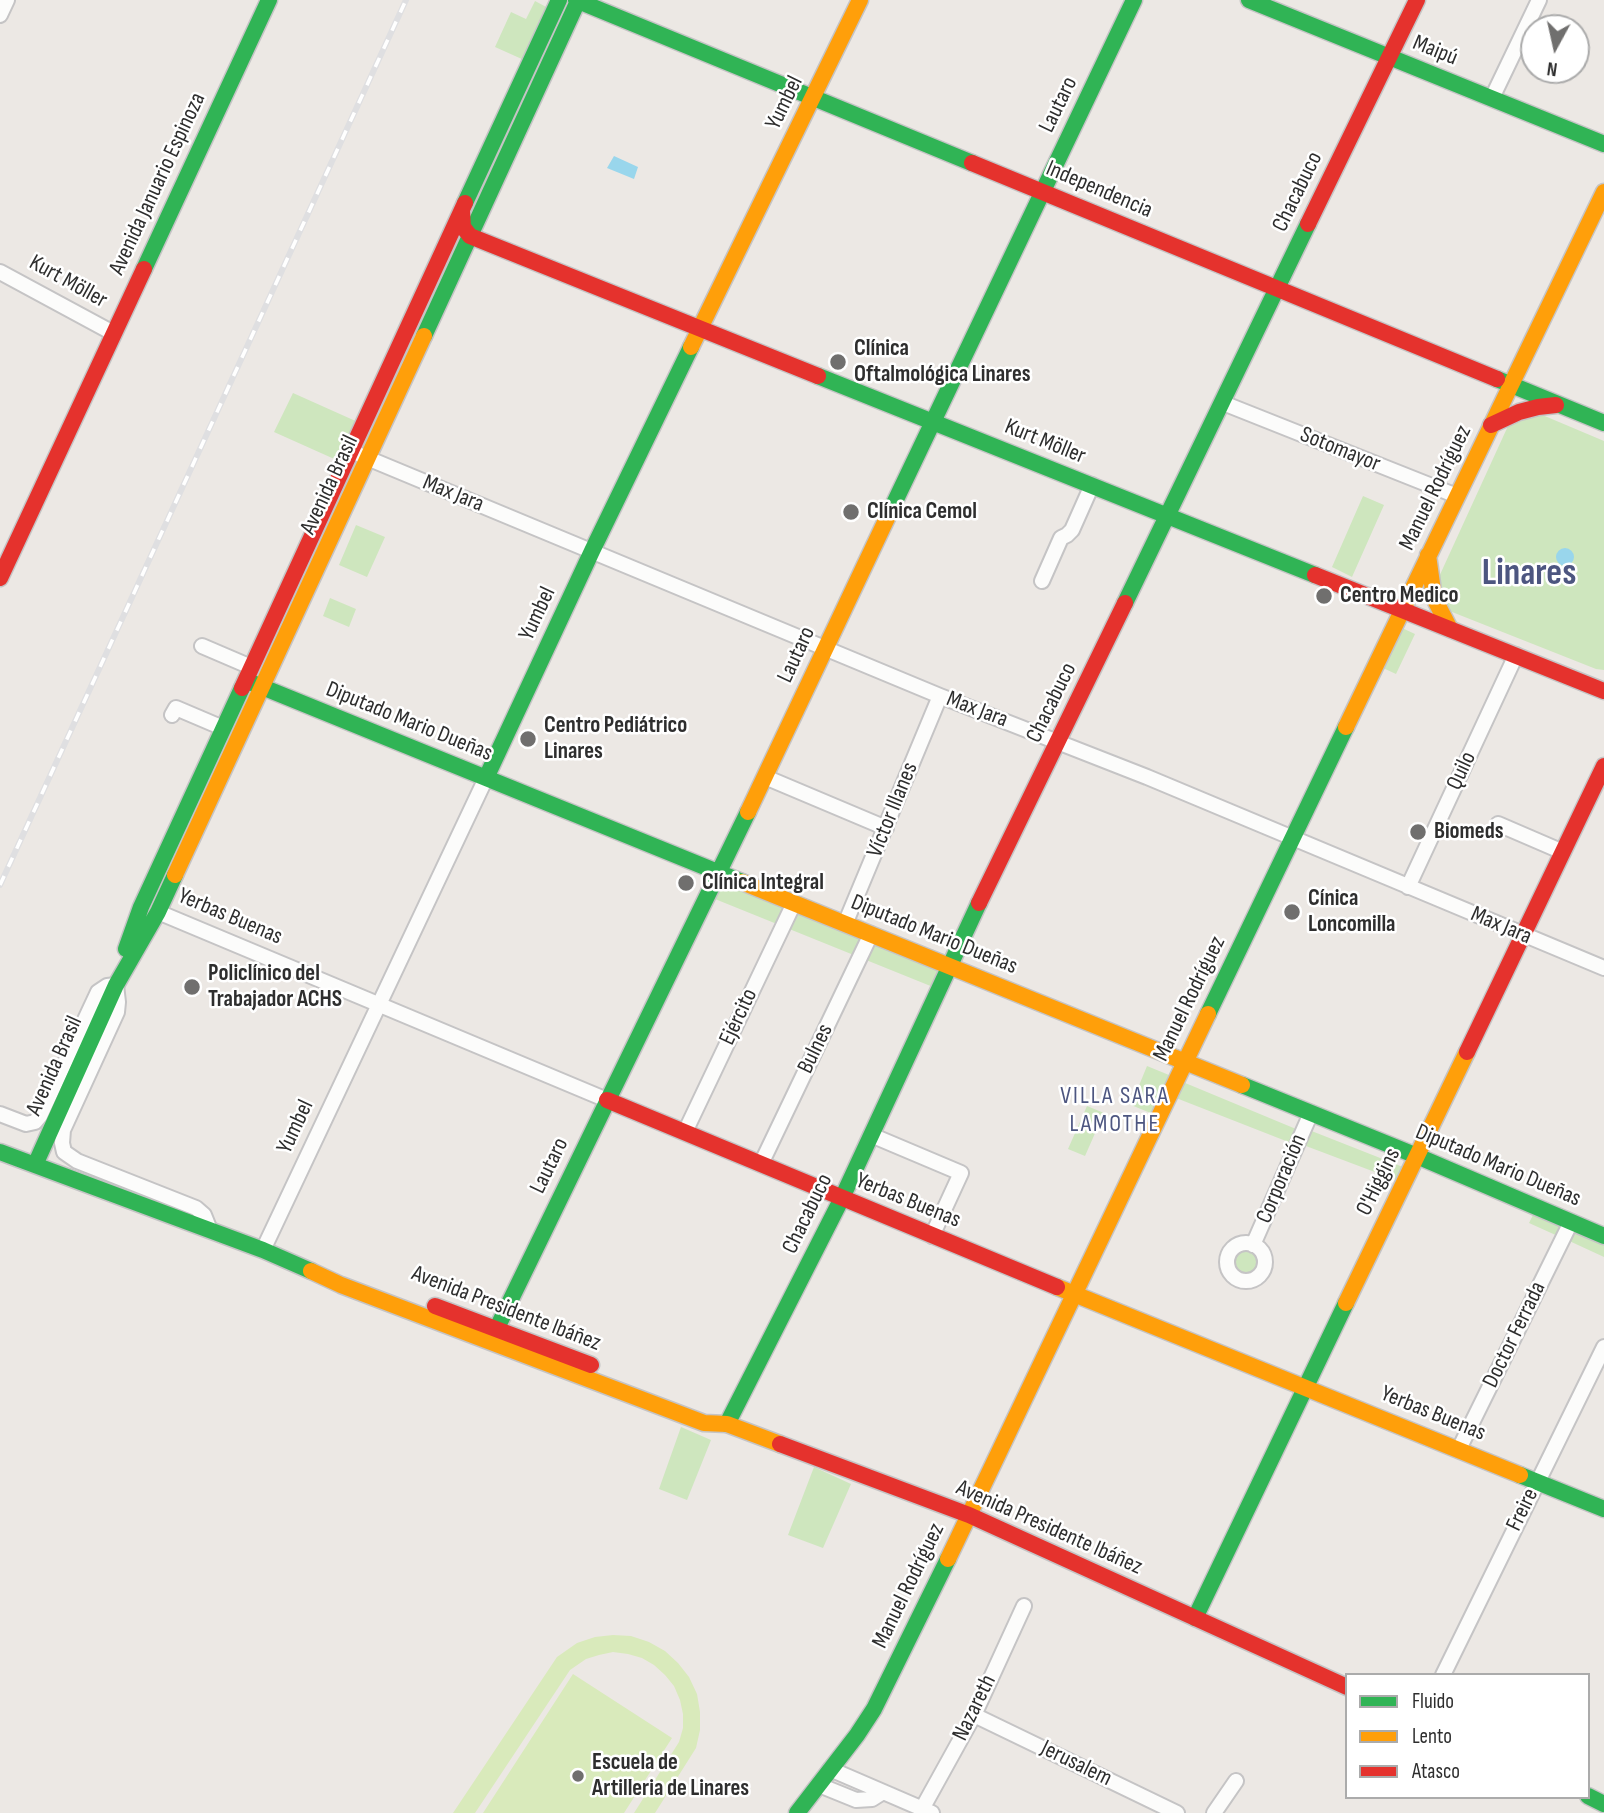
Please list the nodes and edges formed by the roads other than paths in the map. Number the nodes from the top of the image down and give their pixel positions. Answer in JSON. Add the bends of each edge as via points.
{"nodes":[{"id":1,"x":7,"y":0,"type":"edge"},
{"id":2,"x":269,"y":0,"type":"edge"},
{"id":3,"x":559,"y":0,"type":"edge"},
{"id":4,"x":578,"y":0,"type":"edge"},
{"id":5,"x":860,"y":0,"type":"edge"},
{"id":6,"x":1135,"y":0,"type":"edge"},
{"id":7,"x":1249,"y":0,"type":"edge"},
{"id":8,"x":1417,"y":0,"type":"edge"},
{"id":9,"x":1539,"y":0,"type":"edge"},
{"id":10,"x":0,"y":15,"type":"edge"},
{"id":11,"x":1389,"y":57,"type":"junction"},
{"id":12,"x":813,"y":98,"type":"junction"},
{"id":13,"x":1492,"y":99,"type":"junction"},
{"id":14,"x":1604,"y":144,"type":"edge"},
{"id":15,"x":1043,"y":191,"type":"junction"},
{"id":16,"x":1604,"y":192,"type":"edge"},
{"id":17,"x":461,"y":211,"type":"junction"},
{"id":18,"x":470,"y":236,"type":"junction"},
{"id":19,"x":0,"y":272,"type":"edge"},
{"id":20,"x":1277,"y":289,"type":"junction"},
{"id":21,"x":702,"y":328,"type":"junction"},
{"id":22,"x":113,"y":333,"type":"junction"},
{"id":23,"x":1510,"y":385,"type":"junction"},
{"id":24,"x":1223,"y":403,"type":"junction"},
{"id":25,"x":1558,"y":405,"type":"junction"},
{"id":26,"x":934,"y":422,"type":"junction"},
{"id":27,"x":1604,"y":423,"type":"edge"},
{"id":28,"x":1491,"y":425,"type":"junction"},
{"id":29,"x":351,"y":451,"type":"junction"},
{"id":30,"x":367,"y":459,"type":"junction"},
{"id":31,"x":1092,"y":485,"type":"junction"},
{"id":32,"x":1457,"y":496,"type":"junction"},
{"id":33,"x":1168,"y":515,"type":"junction"},
{"id":34,"x":6,"y":549,"type":"edge"},
{"id":35,"x":592,"y":551,"type":"junction"},
{"id":36,"x":1428,"y":555,"type":"junction"},
{"id":37,"x":0,"y":578,"type":"edge"},
{"id":38,"x":1042,"y":581,"type":"dead end"},
{"id":39,"x":1402,"y":610,"type":"junction"},
{"id":40,"x":1450,"y":629,"type":"junction"},
{"id":41,"x":202,"y":646,"type":"dead end"},
{"id":42,"x":825,"y":648,"type":"junction"},
{"id":43,"x":1516,"y":655,"type":"junction"},
{"id":44,"x":248,"y":674,"type":"junction"},
{"id":45,"x":1604,"y":677,"type":"edge"},
{"id":46,"x":1577,"y":680,"type":"junction"},
{"id":47,"x":262,"y":687,"type":"junction"},
{"id":48,"x":1604,"y":691,"type":"edge"},
{"id":49,"x":940,"y":696,"type":"junction"},
{"id":50,"x":172,"y":715,"type":"dead end"},
{"id":51,"x":223,"y":729,"type":"junction"},
{"id":52,"x":1059,"y":741,"type":"junction"},
{"id":53,"x":1604,"y":766,"type":"edge"},
{"id":54,"x":765,"y":777,"type":"junction"},
{"id":55,"x":486,"y":778,"type":"junction"},
{"id":56,"x":1498,"y":824,"type":"dead end"},
{"id":57,"x":886,"y":828,"type":"junction"},
{"id":58,"x":1293,"y":837,"type":"junction"},
{"id":59,"x":1563,"y":852,"type":"junction"},
{"id":60,"x":719,"y":872,"type":"junction"},
{"id":61,"x":1408,"y":887,"type":"junction"},
{"id":62,"x":794,"y":903,"type":"junction"},
{"id":63,"x":158,"y":912,"type":"junction"},
{"id":64,"x":845,"y":924,"type":"junction"},
{"id":65,"x":871,"y":934,"type":"junction"},
{"id":66,"x":1523,"y":936,"type":"junction"},
{"id":67,"x":949,"y":966,"type":"junction"},
{"id":68,"x":1604,"y":968,"type":"edge"},
{"id":69,"x":116,"y":985,"type":"junction"},
{"id":70,"x":379,"y":1004,"type":"junction"},
{"id":71,"x":1185,"y":1062,"type":"junction"},
{"id":72,"x":607,"y":1100,"type":"junction"},
{"id":73,"x":1311,"y":1113,"type":"junction"},
{"id":74,"x":0,"y":1114,"type":"edge"},
{"id":75,"x":685,"y":1132,"type":"junction"},
{"id":76,"x":871,"y":1135,"type":"junction"},
{"id":77,"x":0,"y":1152,"type":"edge"},
{"id":78,"x":1417,"y":1156,"type":"junction"},
{"id":79,"x":761,"y":1164,"type":"junction"},
{"id":80,"x":35,"y":1166,"type":"junction"},
{"id":81,"x":842,"y":1198,"type":"junction"},
{"id":82,"x":1571,"y":1222,"type":"junction"},
{"id":83,"x":209,"y":1230,"type":"junction"},
{"id":84,"x":932,"y":1236,"type":"junction"},
{"id":85,"x":1604,"y":1236,"type":"edge"},
{"id":86,"x":1254,"y":1245,"type":"dead end"},
{"id":87,"x":263,"y":1250,"type":"junction"},
{"id":88,"x":1074,"y":1292,"type":"junction"},
{"id":89,"x":496,"y":1336,"type":"junction"},
{"id":90,"x":1604,"y":1347,"type":"edge"},
{"id":91,"x":1306,"y":1387,"type":"junction"},
{"id":92,"x":727,"y":1424,"type":"junction"},
{"id":93,"x":1459,"y":1449,"type":"junction"},
{"id":94,"x":1537,"y":1480,"type":"junction"},
{"id":95,"x":1604,"y":1509,"type":"edge"},
{"id":96,"x":969,"y":1515,"type":"junction"},
{"id":97,"x":1024,"y":1606,"type":"dead end"},
{"id":98,"x":1195,"y":1618,"type":"junction"},
{"id":99,"x":1444,"y":1673,"type":"edge"},
{"id":100,"x":1345,"y":1686,"type":"edge"},
{"id":101,"x":974,"y":1714,"type":"junction"},
{"id":102,"x":831,"y":1769,"type":"junction"},
{"id":103,"x":1236,"y":1781,"type":"dead end"},
{"id":104,"x":819,"y":1785,"type":"junction"},
{"id":105,"x":883,"y":1792,"type":"junction"},
{"id":106,"x":927,"y":1811,"type":"edge"},
{"id":107,"x":797,"y":1813,"type":"edge"},
{"id":108,"x":1177,"y":1813,"type":"edge"},
{"id":109,"x":1214,"y":1813,"type":"edge"}],
"edges":[{"from":1,"to":10,"type":"street"},
{"from":2,"to":22,"type":"main road","name":"Avenida Januario Espinoza"},
{"from":3,"to":17,"type":"main road","name":"Avenida Brasil"},
{"from":4,"to":12,"type":"main road","name":"Independencia"},
{"from":4,"to":18,"type":"main road","name":"Avenida Brasil"},
{"from":5,"to":12,"type":"main road","name":"Yumbel"},
{"from":6,"to":15,"type":"main road","name":"Lautaro"},
{"from":7,"to":11,"type":"main road","name":"Maipú"},
{"from":8,"to":11,"type":"main road","name":"Chacabuco"},
{"from":9,"to":13,"type":"street"},
{"from":11,"to":13,"type":"main road","name":"Maipú"},
{"from":11,"to":20,"type":"main road","name":"Chacabuco"},
{"from":12,"to":15,"type":"main road","name":"Independencia"},
{"from":12,"to":21,"type":"main road","name":"Yumbel"},
{"from":13,"to":14,"type":"main road","name":"Maipú"},
{"from":15,"to":20,"type":"main road","name":"Independencia"},
{"from":15,"to":26,"type":"main road","name":"Lautaro"},
{"from":16,"to":23,"type":"main road","name":"Manuel Rodríguez"},
{"from":17,"to":18,"type":"main road"},
{"from":17,"to":29,"type":"main road","name":"Avenida Brasil"},
{"from":18,"to":21,"type":"main road","name":"Kurt Möller"},
{"from":18,"to":30,"type":"main road","name":"Avenida Brasil"},
{"from":19,"to":22,"type":"street","name":"Kurt Möller"},
{"from":20,"to":23,"type":"main road","name":"Independencia"},
{"from":20,"to":24,"type":"main road","name":"Chacabuco"},
{"from":21,"to":26,"type":"main road","name":"Kurt Möller"},
{"from":21,"to":35,"type":"main road","name":"Yumbel"},
{"from":22,"to":34,"type":"main road","name":"Avenida Januario Espinoza"},
{"from":23,"to":25,"type":"main road","name":"Independencia"},
{"from":23,"to":28,"type":"main road","name":"Manuel Rodríguez"},
{"from":24,"to":32,"type":"street","name":"Sotomayor"},
{"from":24,"to":33,"type":"main road","name":"Chacabuco"},
{"from":25,"to":27,"type":"main road","name":"Independencia"},
{"from":25,"to":28,"type":"main road","via":[[1519,412]]},
{"from":26,"to":31,"type":"main road","name":"Kurt Möller"},
{"from":26,"to":42,"type":"main road","name":"Lautaro"},
{"from":28,"to":32,"type":"main road","name":"Manuel Rodríguez"},
{"from":29,"to":30,"type":"street","name":"Max Jara"},
{"from":29,"to":44,"type":"main road","name":"Avenida Brasil"},
{"from":30,"to":35,"type":"street","name":"Max Jara"},
{"from":30,"to":47,"type":"main road","name":"Avenida Brasil"},
{"from":31,"to":33,"type":"main road","name":"Kurt Möller"},
{"from":31,"to":38,"type":"street"},
{"from":32,"to":36,"type":"main road","name":"Manuel Rodríguez"},
{"from":33,"to":39,"type":"main road","name":"Kurt Möller"},
{"from":33,"to":52,"type":"main road","name":"Chacabuco"},
{"from":34,"to":37,"type":"main road","name":"Avenida Januario Espinoza"},
{"from":35,"to":42,"type":"street","name":"Max Jara"},
{"from":35,"to":55,"type":"main road","name":"Yumbel"},
{"from":36,"to":39,"type":"main road","name":"Manuel Rodríguez"},
{"from":36,"to":40,"type":"main road","via":[[1434,598]]},
{"from":39,"to":40,"type":"main road","name":"Kurt Möller"},
{"from":39,"to":58,"type":"main road","name":"Manuel Rodríguez"},
{"from":40,"to":43,"type":"main road","name":"Kurt Möller"},
{"from":41,"to":44,"type":"street"},
{"from":42,"to":49,"type":"street","name":"Max Jara"},
{"from":42,"to":54,"type":"main road","name":"Lautaro"},
{"from":43,"to":46,"type":"main road","name":"Kurt Möller"},
{"from":43,"to":61,"type":"street","name":"Quilo"},
{"from":44,"to":47,"type":"main road","name":"Diputado Mario Dueñas"},
{"from":44,"to":51,"type":"main road","name":"Avenida Brasil"},
{"from":45,"to":46,"type":"main road"},
{"from":46,"to":48,"type":"main road","name":"Kurt Möller"},
{"from":47,"to":55,"type":"main road","name":"Diputado Mario Dueñas"},
{"from":47,"to":63,"type":"main road","name":"Avenida Brasil"},
{"from":49,"to":52,"type":"street","name":"Max Jara"},
{"from":49,"to":57,"type":"street","name":"Víctor Illanes"},
{"from":50,"to":51,"type":"street","via":[[176,708]]},
{"from":51,"to":69,"type":"main road","name":"Avenida Brasil","via":[[141,907]]},
{"from":52,"to":58,"type":"street","name":"Max Jara"},
{"from":52,"to":67,"type":"main road","name":"Chacabuco"},
{"from":53,"to":59,"type":"main road","name":"O'Higgins"},
{"from":54,"to":57,"type":"street"},
{"from":54,"to":60,"type":"main road","name":"Lautaro"},
{"from":55,"to":60,"type":"main road","name":"Diputado Mario Dueñas"},
{"from":55,"to":70,"type":"street","name":"Yumbel"},
{"from":56,"to":59,"type":"street"},
{"from":57,"to":64,"type":"street","name":"Víctor Illanes"},
{"from":58,"to":61,"type":"street","name":"Max Jara"},
{"from":58,"to":71,"type":"main road","name":"Manuel Rodríguez"},
{"from":59,"to":66,"type":"main road","name":"O'Higgins"},
{"from":60,"to":62,"type":"main road","name":"Diputado Mario Dueñas"},
{"from":60,"to":72,"type":"main road","name":"Lautaro"},
{"from":61,"to":66,"type":"street","name":"Max Jara"},
{"from":62,"to":64,"type":"main road","name":"Diputado Mario Dueñas"},
{"from":62,"to":75,"type":"street","name":"Ejército"},
{"from":63,"to":69,"type":"main road","name":"Avenida Brasil"},
{"from":63,"to":70,"type":"street","name":"Yerbas Buenas"},
{"from":64,"to":65,"type":"main road","name":"Diputado Mario Dueñas"},
{"from":65,"to":67,"type":"main road","name":"Diputado Mario Dueñas"},
{"from":65,"to":79,"type":"street","name":"Bulnes"},
{"from":66,"to":68,"type":"street","name":"Max Jara"},
{"from":66,"to":78,"type":"main road","name":"O'Higgins"},
{"from":67,"to":71,"type":"main road","name":"Diputado Mario Dueñas"},
{"from":67,"to":76,"type":"main road","name":"Chacabuco"},
{"from":69,"to":74,"type":"street","via":[[103,988],[95,998],[35,1122],[26,1124]]},
{"from":69,"to":80,"type":"main road","name":"Avenida Brasil"},
{"from":69,"to":83,"type":"street","via":[[117,1012],[63,1130],[64,1152],[196,1208]]},
{"from":70,"to":72,"type":"street","name":"Yerbas Buenas"},
{"from":70,"to":87,"type":"street","name":"Yumbel"},
{"from":71,"to":73,"type":"main road","name":"Diputado Mario Dueñas"},
{"from":71,"to":88,"type":"main road","name":"Manuel Rodríguez"},
{"from":72,"to":75,"type":"main road","name":"Yerbas Buenas"},
{"from":72,"to":89,"type":"main road","name":"Lautaro"},
{"from":73,"to":78,"type":"main road","name":"Diputado Mario Dueñas"},
{"from":73,"to":86,"type":"street","name":"Corporación"},
{"from":75,"to":79,"type":"main road","name":"Yerbas Buenas"},
{"from":76,"to":81,"type":"main road","name":"Chacabuco"},
{"from":76,"to":84,"type":"street","via":[[961,1173]]},
{"from":77,"to":80,"type":"main road","name":"Avenida Presidente Ibáñez"},
{"from":78,"to":82,"type":"main road","name":"Diputado Mario Dueñas"},
{"from":78,"to":91,"type":"main road","name":"O'Higgins"},
{"from":79,"to":81,"type":"main road","name":"Yerbas Buenas"},
{"from":80,"to":83,"type":"main road","name":"Avenida Presidente Ibáñez"},
{"from":81,"to":84,"type":"main road","name":"Yerbas Buenas"},
{"from":81,"to":92,"type":"main road","name":"Chacabuco"},
{"from":82,"to":85,"type":"main road","name":"Diputado Mario Dueñas"},
{"from":82,"to":93,"type":"street","name":"Doctor Ferrada"},
{"from":83,"to":87,"type":"main road","name":"Avenida Presidente Ibáñez"},
{"from":84,"to":88,"type":"main road","name":"Yerbas Buenas"},
{"from":87,"to":89,"type":"main road","name":"Avenida Presidente Ibáñez","via":[[339,1272]]},
{"from":88,"to":91,"type":"main road","name":"Yerbas Buenas"},
{"from":88,"to":96,"type":"main road","name":"Manuel Rodríguez"},
{"from":89,"to":92,"type":"main road","name":"Avenida Presidente Ibáñez","via":[[709,1411]]},
{"from":90,"to":94,"type":"street","name":"Freire"},
{"from":91,"to":93,"type":"main road","name":"Yerbas Buenas"},
{"from":91,"to":98,"type":"main road","name":"O'Higgins"},
{"from":92,"to":96,"type":"main road","name":"Avenida Presidente Ibáñez"},
{"from":93,"to":94,"type":"main road","name":"Yerbas Buenas"},
{"from":94,"to":95,"type":"main road","name":"Yerbas Buenas"},
{"from":94,"to":99,"type":"street","name":"Freire"},
{"from":96,"to":98,"type":"main road","name":"Avenida Presidente Ibáñez"},
{"from":96,"to":102,"type":"main road","name":"Manuel Rodríguez","via":[[874,1709]]},
{"from":97,"to":101,"type":"street","name":"Nazareth"},
{"from":98,"to":100,"type":"main road","name":"Avenida Presidente Ibáñez"},
{"from":101,"to":106,"type":"street","name":"Nazareth"},
{"from":101,"to":108,"type":"street","name":"Jerusalem"},
{"from":102,"to":104,"type":"main road","name":"Manuel Rodríguez"},
{"from":102,"to":105,"type":"street"},
{"from":103,"to":109,"type":"street"},
{"from":104,"to":105,"type":"street","via":[[856,1800],[872,1799]]},
{"from":104,"to":107,"type":"main road","name":"Manuel Rodríguez"},
{"from":105,"to":106,"type":"street"}]}
